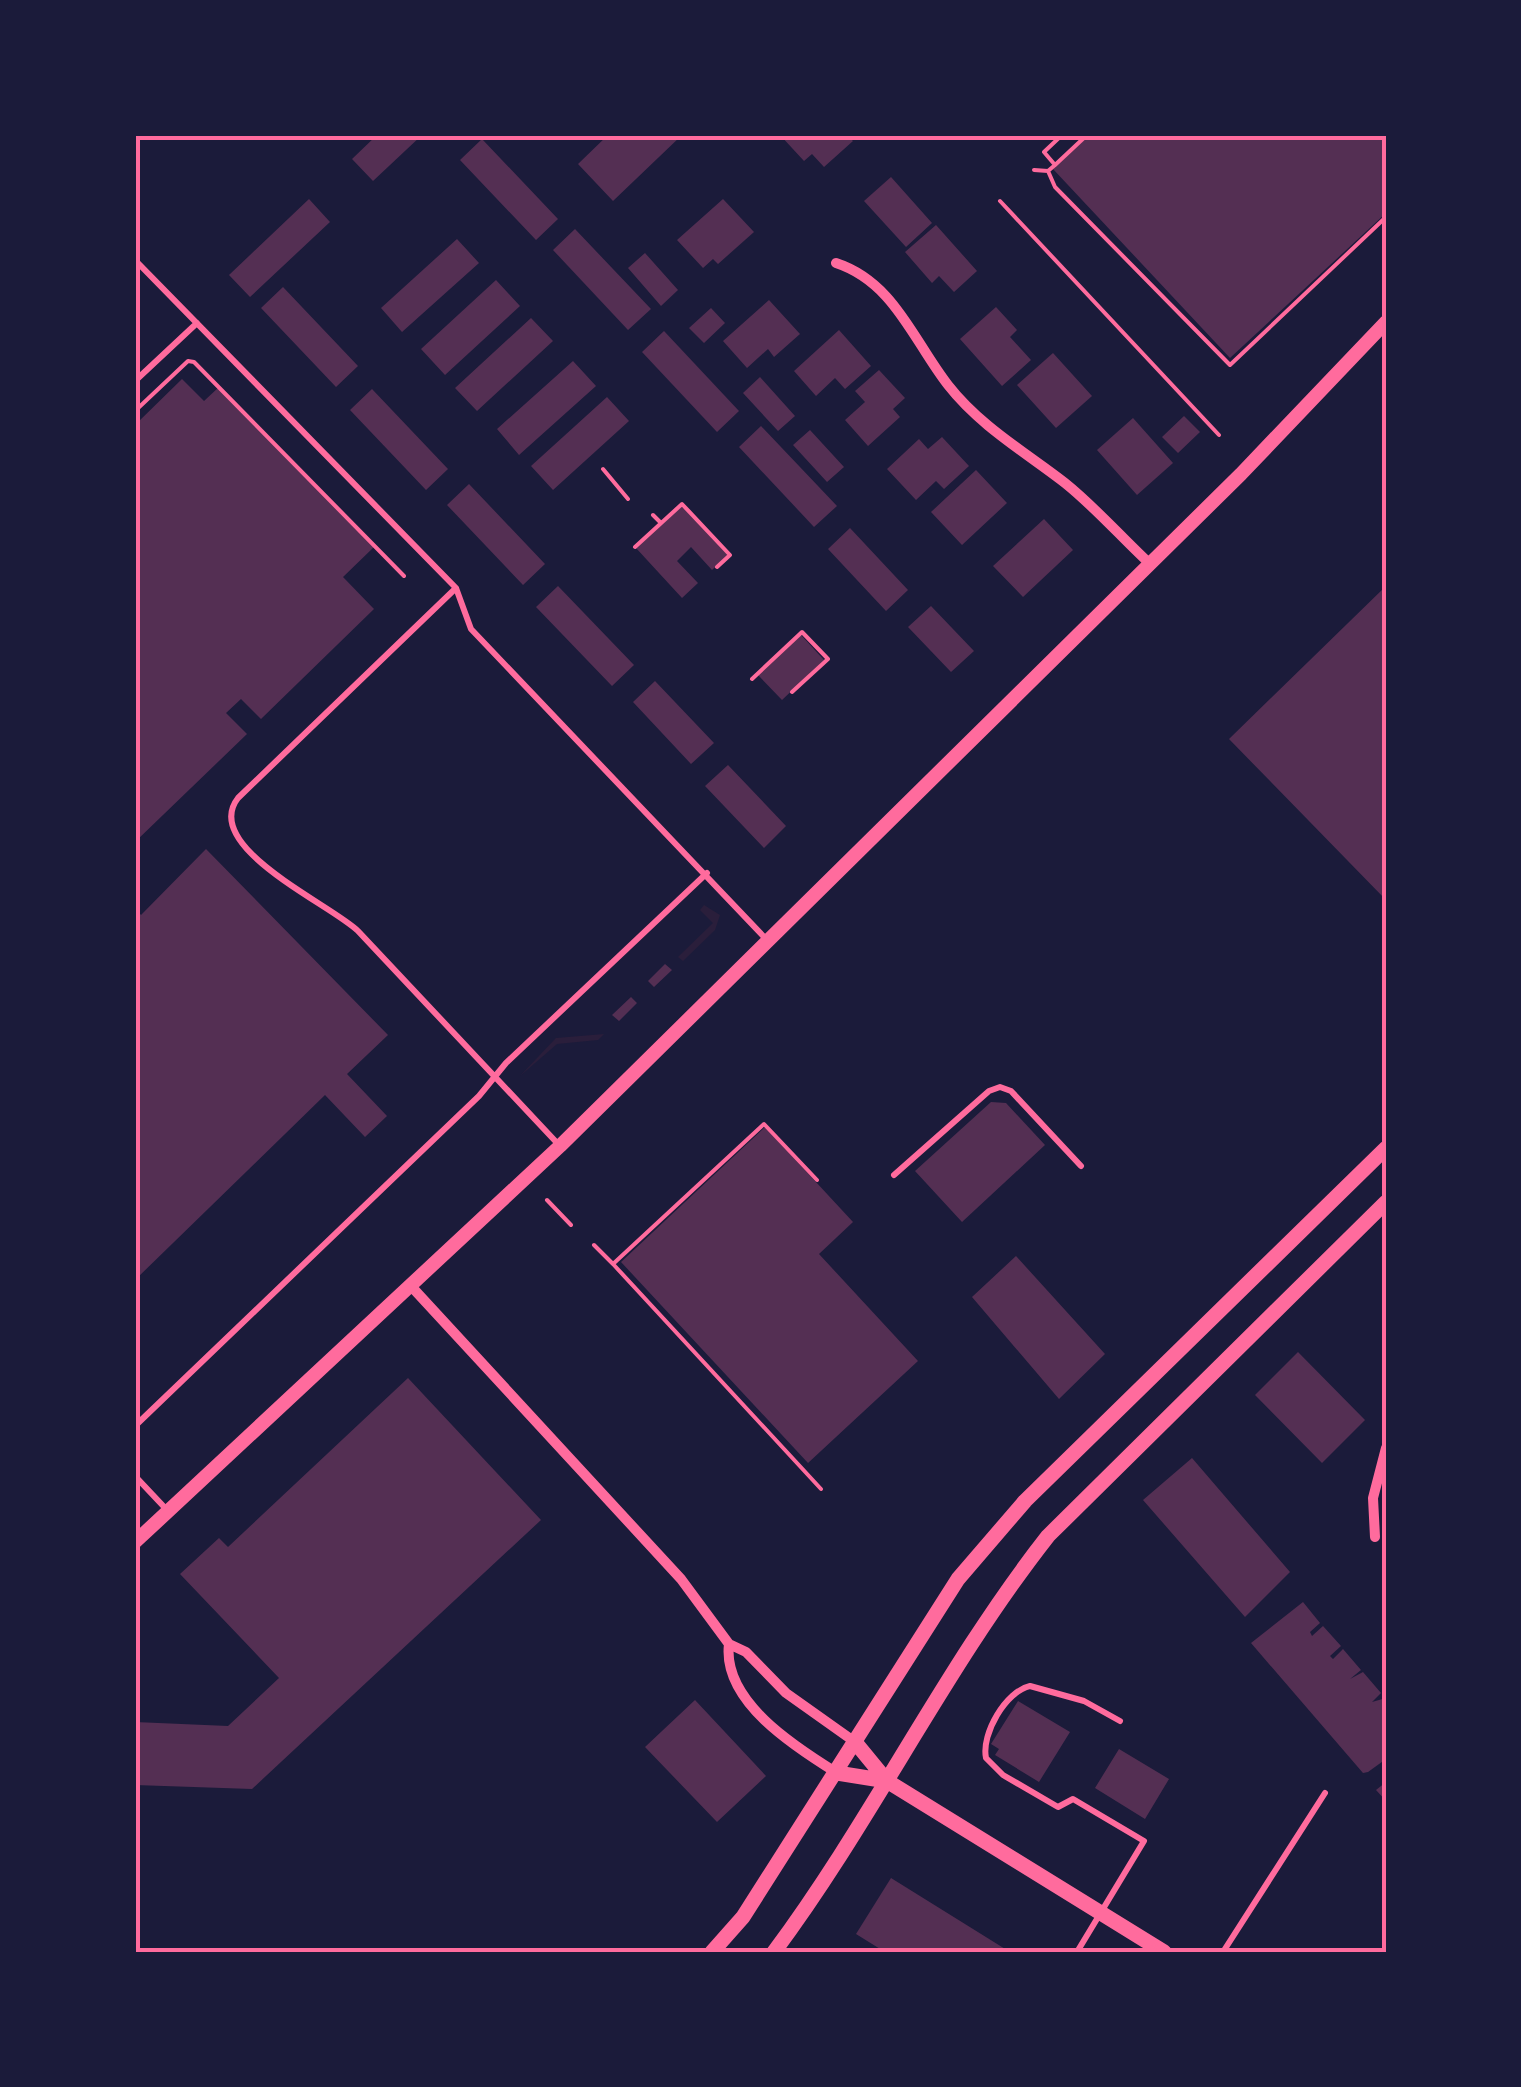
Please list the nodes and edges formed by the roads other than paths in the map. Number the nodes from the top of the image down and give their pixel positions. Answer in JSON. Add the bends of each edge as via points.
{"nodes":[{"id":1,"x":135,"y":260,"type":"edge"},
{"id":2,"x":836,"y":263,"type":"dead end"},
{"id":3,"x":1386,"y":322,"type":"edge"},
{"id":4,"x":197,"y":323,"type":"junction"},
{"id":5,"x":135,"y":381,"type":"edge"},
{"id":6,"x":1148,"y":564,"type":"junction"},
{"id":7,"x":456,"y":588,"type":"junction"},
{"id":8,"x":707,"y":873,"type":"junction"},
{"id":9,"x":766,"y":939,"type":"junction"},
{"id":10,"x":494,"y":1076,"type":"junction"},
{"id":11,"x":560,"y":1146,"type":"junction"},
{"id":12,"x":1386,"y":1148,"type":"edge"},
{"id":13,"x":1081,"y":1166,"type":"dead end"},
{"id":14,"x":894,"y":1174,"type":"dead end"},
{"id":15,"x":1386,"y":1202,"type":"edge"},
{"id":16,"x":410,"y":1285,"type":"junction"},
{"id":17,"x":135,"y":1426,"type":"edge"},
{"id":18,"x":1386,"y":1448,"type":"edge"},
{"id":19,"x":135,"y":1476,"type":"edge"},
{"id":20,"x":168,"y":1512,"type":"junction"},
{"id":21,"x":1374,"y":1537,"type":"dead end"},
{"id":22,"x":135,"y":1542,"type":"edge"},
{"id":23,"x":728,"y":1644,"type":"junction"},
{"id":24,"x":1120,"y":1722,"type":"dead end"},
{"id":25,"x":856,"y":1742,"type":"junction"},
{"id":26,"x":837,"y":1773,"type":"junction"},
{"id":27,"x":887,"y":1781,"type":"junction"},
{"id":28,"x":1325,"y":1793,"type":"dead end"},
{"id":29,"x":1100,"y":1912,"type":"junction"},
{"id":30,"x":712,"y":1952,"type":"edge"},
{"id":31,"x":774,"y":1952,"type":"edge"},
{"id":32,"x":1076,"y":1952,"type":"edge"},
{"id":33,"x":1164,"y":1952,"type":"edge"},
{"id":34,"x":1223,"y":1952,"type":"edge"}],
"edges":[{"from":1,"to":4,"type":"lane"},
{"from":2,"to":6,"type":"street","via":[[864,275],[891,300],[948,385],[982,422],[1068,486]]},
{"from":3,"to":6,"type":"street"},
{"from":4,"to":5,"type":"lane"},
{"from":4,"to":7,"type":"lane"},
{"from":6,"to":9,"type":"street"},
{"from":7,"to":8,"type":"lane","via":[[471,629]]},
{"from":7,"to":10,"type":"lane","via":[[238,798],[231,818],[235,834],[274,876],[338,912]]},
{"from":8,"to":9,"type":"lane"},
{"from":8,"to":10,"type":"lane"},
{"from":9,"to":11,"type":"street"},
{"from":10,"to":11,"type":"lane"},
{"from":10,"to":17,"type":"lane"},
{"from":11,"to":16,"type":"street"},
{"from":12,"to":25,"type":"main road","via":[[1025,1501],[958,1580]]},
{"from":13,"to":14,"type":"lane","via":[[1000,1087]]},
{"from":15,"to":27,"type":"main road","via":[[1048,1536]]},
{"from":16,"to":20,"type":"street"},
{"from":16,"to":23,"type":"street","via":[[681,1579]]},
{"from":18,"to":21,"type":"street","via":[[1374,1489]]},
{"from":19,"to":20,"type":"lane"},
{"from":20,"to":22,"type":"street"},
{"from":23,"to":25,"type":"street"},
{"from":23,"to":26,"type":"street","via":[[731,1672],[769,1724]]},
{"from":24,"to":29,"type":"lane","via":[[1084,1701],[1030,1686],[1012,1695],[984,1750],[990,1765],[1058,1807],[1074,1799],[1144,1841]]},
{"from":25,"to":26,"type":"main road"},
{"from":25,"to":27,"type":"main road"},
{"from":26,"to":27,"type":"main road"},
{"from":26,"to":30,"type":"main road","via":[[743,1917]]},
{"from":27,"to":29,"type":"main road"},
{"from":27,"to":31,"type":"main road"},
{"from":28,"to":34,"type":"lane"},
{"from":29,"to":32,"type":"lane"},
{"from":29,"to":33,"type":"main road"}]}
